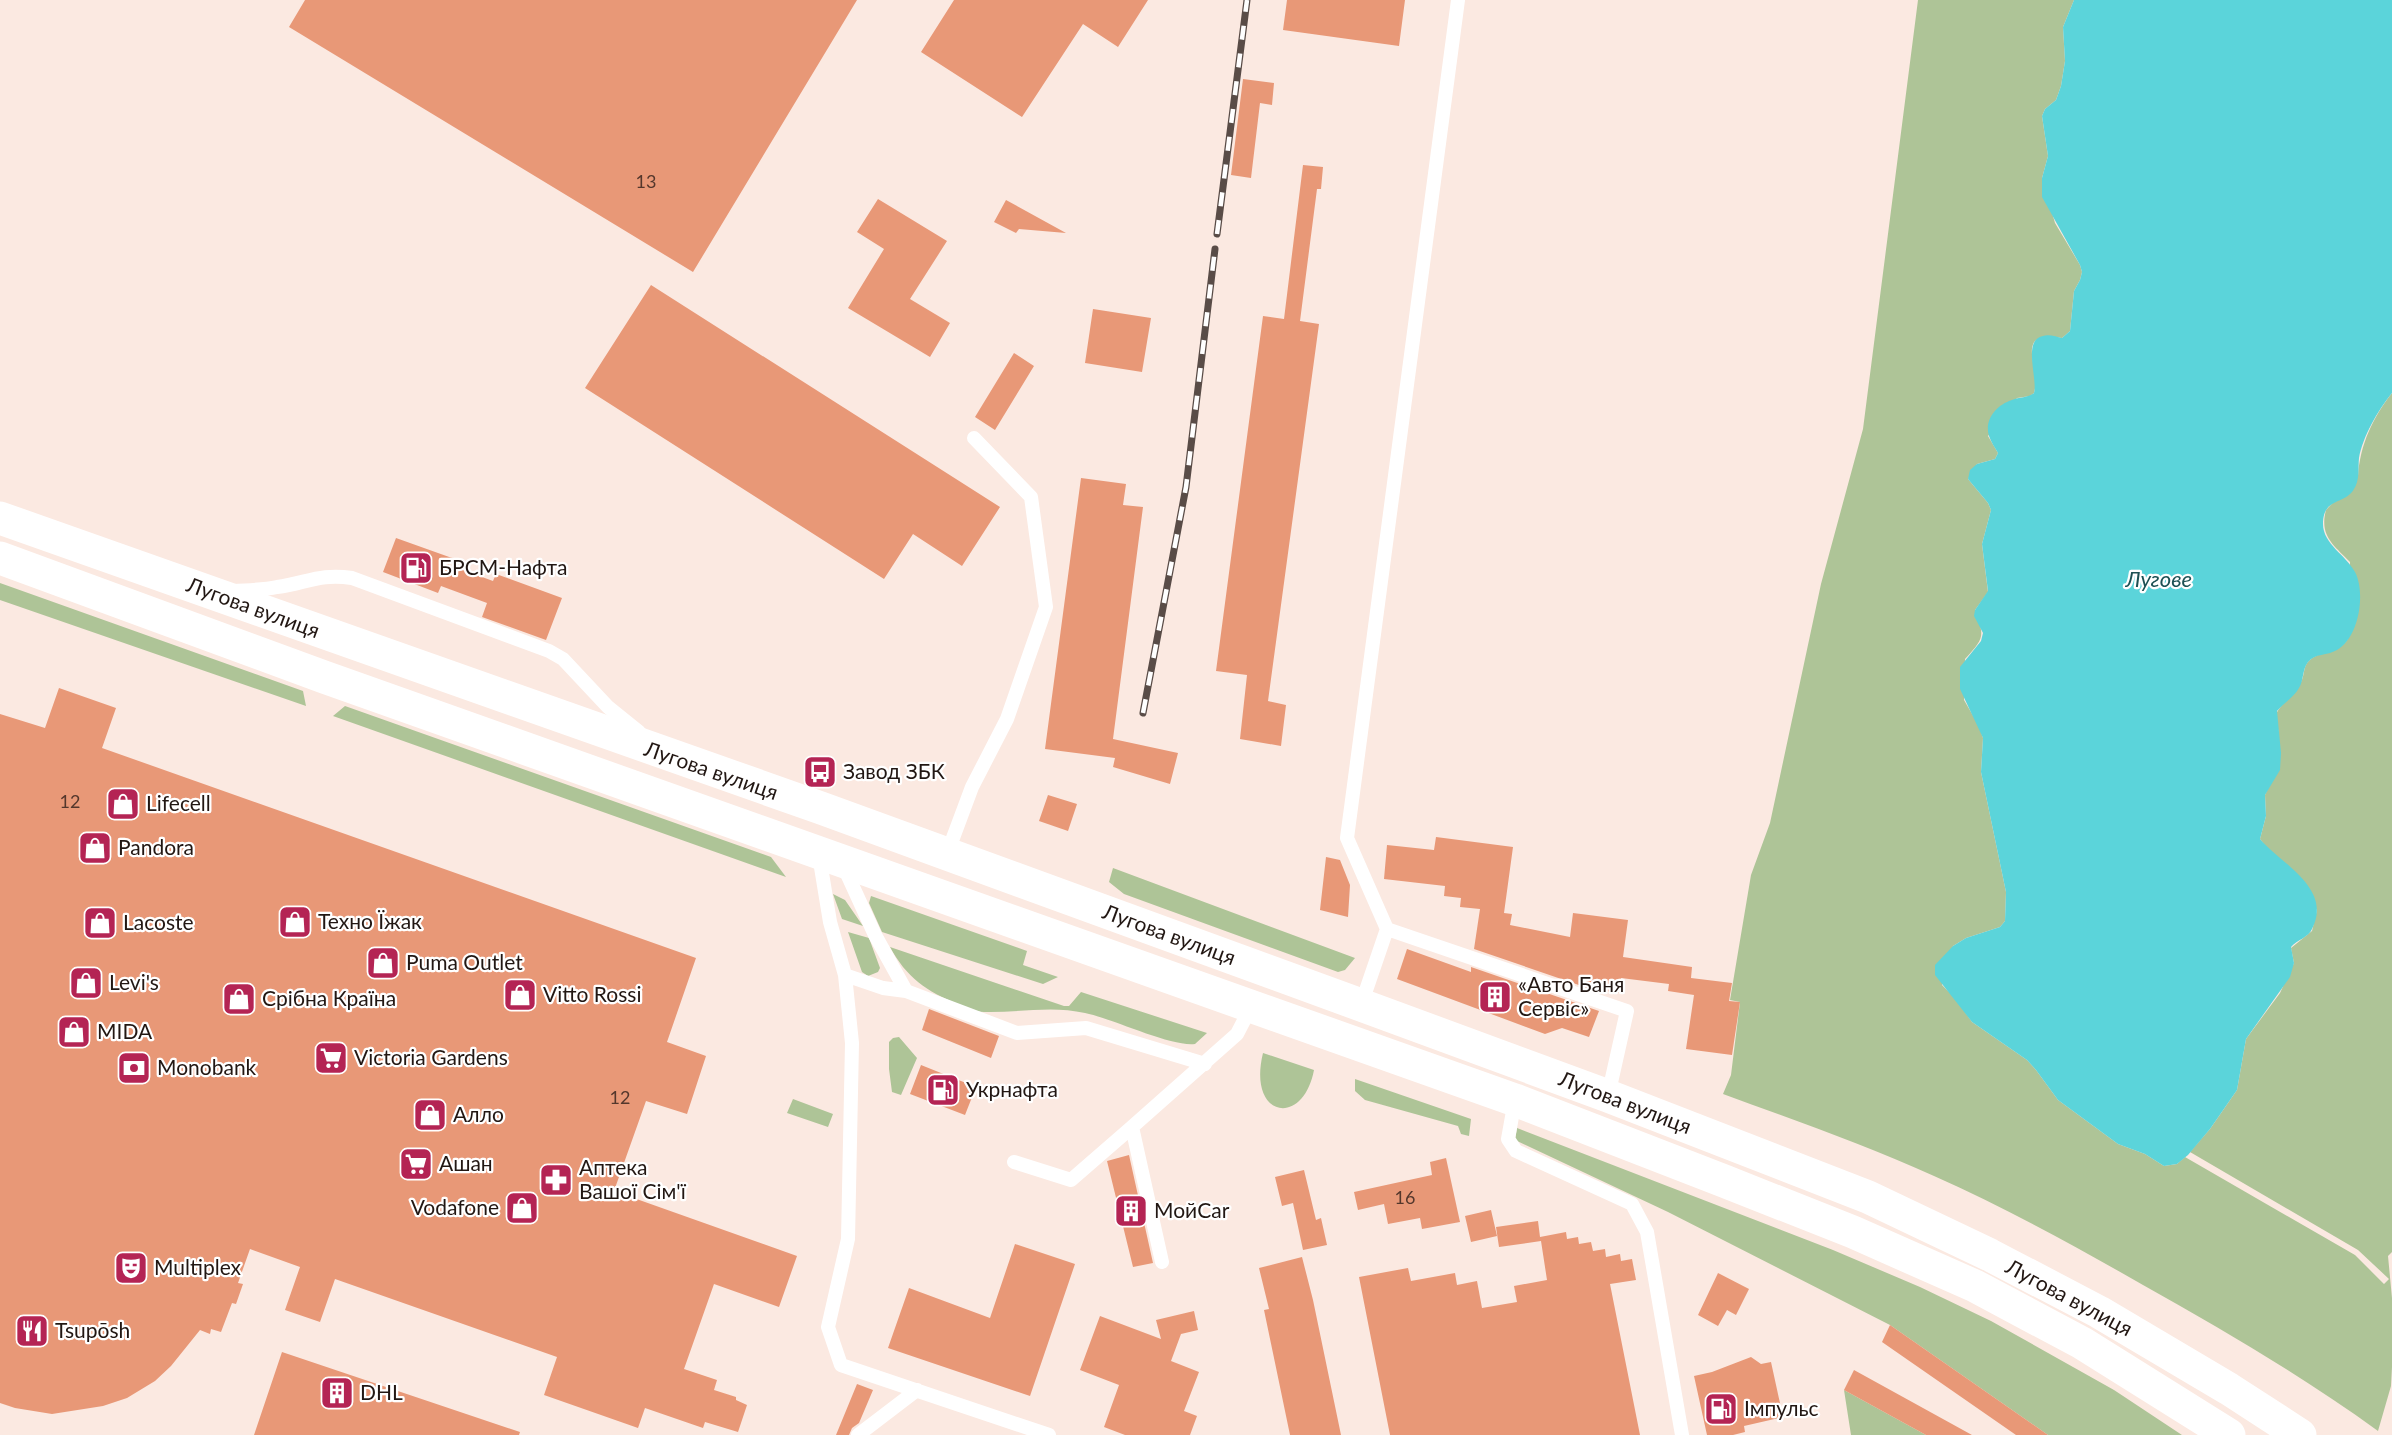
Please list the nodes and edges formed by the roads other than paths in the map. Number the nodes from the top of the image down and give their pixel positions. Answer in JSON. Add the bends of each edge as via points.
{"nodes":[{"id":1,"x":1458,"y":0,"type":"edge"},
{"id":2,"x":974,"y":438,"type":"dead end"},
{"id":3,"x":0,"y":518,"type":"edge"},
{"id":4,"x":0,"y":558,"type":"edge"},
{"id":5,"x":211,"y":593,"type":"junction"},
{"id":6,"x":669,"y":756,"type":"junction"},
{"id":7,"x":946,"y":855,"type":"junction"},
{"id":8,"x":829,"y":856,"type":"junction"},
{"id":9,"x":1387,"y":929,"type":"junction"},
{"id":10,"x":845,"y":975,"type":"junction"},
{"id":11,"x":906,"y":991,"type":"junction"},
{"id":12,"x":1361,"y":1005,"type":"junction"},
{"id":13,"x":1251,"y":1007,"type":"junction"},
{"id":14,"x":1205,"y":1064,"type":"junction"},
{"id":15,"x":1608,"y":1096,"type":"junction"},
{"id":16,"x":1515,"y":1100,"type":"junction"},
{"id":17,"x":1132,"y":1127,"type":"junction"},
{"id":18,"x":1014,"y":1162,"type":"dead end"},
{"id":19,"x":1162,"y":1262,"type":"dead end"},
{"id":20,"x":917,"y":1390,"type":"junction"},
{"id":21,"x":858,"y":1435,"type":"edge"},
{"id":22,"x":1049,"y":1435,"type":"edge"},
{"id":23,"x":1682,"y":1435,"type":"edge"},
{"id":24,"x":2229,"y":1435,"type":"edge"},
{"id":25,"x":2300,"y":1435,"type":"edge"}],
"edges":[{"from":1,"to":9,"type":"lane","via":[[1347,838]]},
{"from":2,"to":7,"type":"lane","via":[[1031,496],[1046,607],[1007,719],[972,787]]},
{"from":3,"to":5,"type":"main road","name":"Лугова вулиця"},
{"from":4,"to":8,"type":"main road","name":"Лугова вулиця"},
{"from":5,"to":6,"type":"main road","name":"Лугова вулиця"},
{"from":5,"to":6,"type":"lane","via":[[276,588],[321,576],[352,579],[549,651],[574,670],[608,707]]},
{"from":6,"to":7,"type":"main road","name":"Лугова вулиця"},
{"from":7,"to":12,"type":"main road","name":"Лугова вулиця"},
{"from":8,"to":10,"type":"lane","via":[[831,922]]},
{"from":8,"to":11,"type":"lane"},
{"from":8,"to":13,"type":"main road","name":"Лугова вулиця"},
{"from":9,"to":12,"type":"lane"},
{"from":9,"to":15,"type":"lane","via":[[1627,1011]]},
{"from":10,"to":11,"type":"lane"},
{"from":10,"to":20,"type":"lane","via":[[852,1043],[848,1239],[828,1327],[841,1365]]},
{"from":11,"to":14,"type":"lane","via":[[1017,1033],[1086,1028]]},
{"from":12,"to":15,"type":"main road","name":"Лугова вулиця"},
{"from":13,"to":14,"type":"lane","via":[[1237,1034]]},
{"from":13,"to":16,"type":"main road","name":"Лугова вулиця"},
{"from":14,"to":17,"type":"lane"},
{"from":15,"to":25,"type":"main road","name":"Лугова вулиця","via":[[1868,1197],[1990,1255],[2099,1312]]},
{"from":16,"to":23,"type":"lane","via":[[1508,1139],[1516,1151],[1632,1204],[1647,1232]]},
{"from":16,"to":24,"type":"main road","name":"Лугова вулиця","via":[[1842,1228],[1975,1286],[2082,1343]]},
{"from":17,"to":18,"type":"lane","via":[[1071,1180]]},
{"from":17,"to":19,"type":"lane"},
{"from":20,"to":21,"type":"lane"},
{"from":20,"to":22,"type":"lane"}]}
